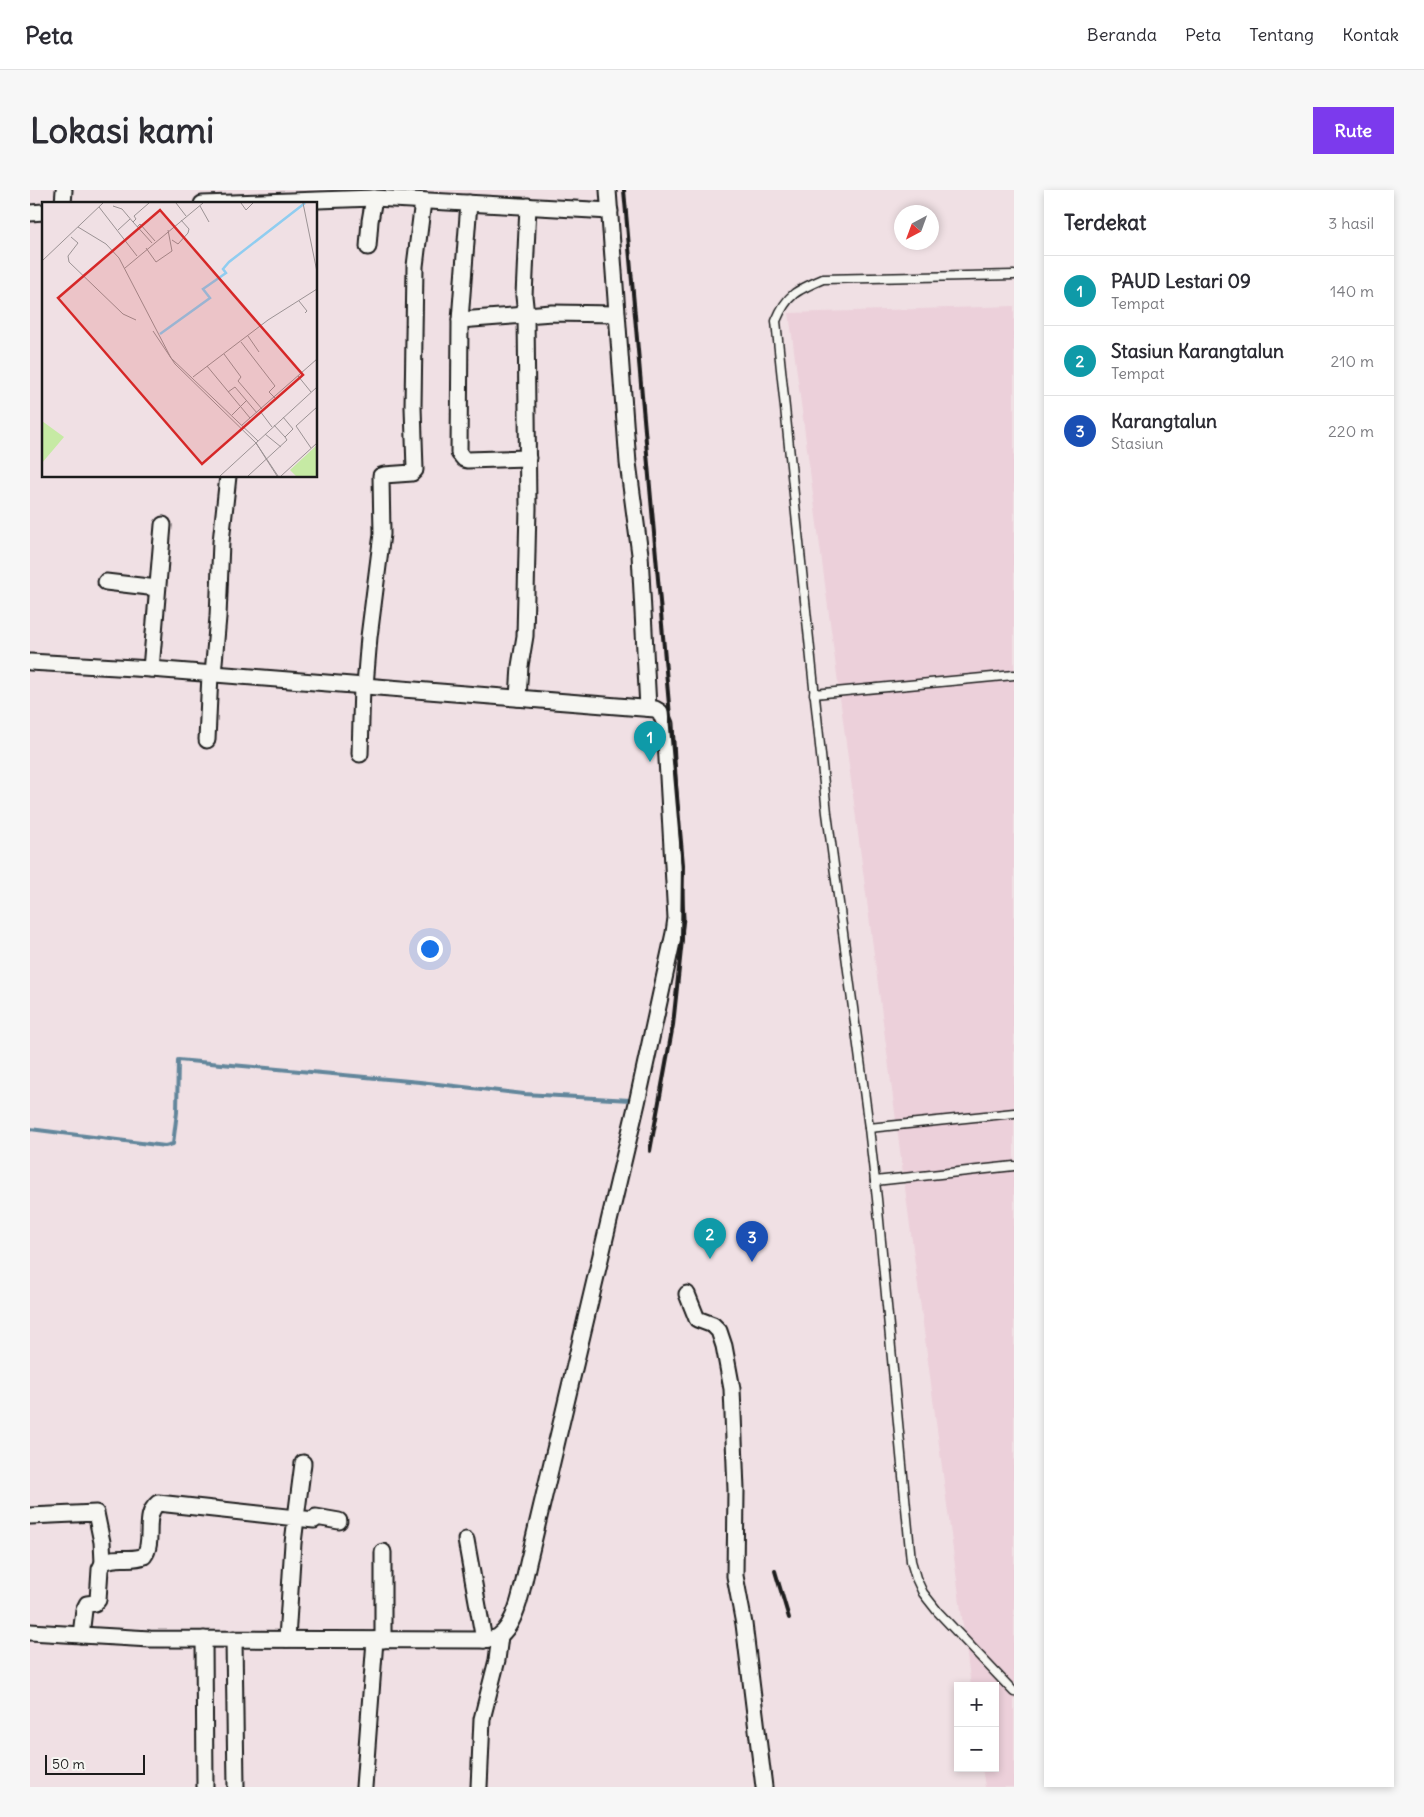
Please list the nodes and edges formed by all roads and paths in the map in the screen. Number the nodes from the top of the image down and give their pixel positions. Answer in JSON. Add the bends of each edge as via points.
{"nodes":[{"id":1,"x":608,"y":190,"type":"edge"},
{"id":2,"x":432,"y":197,"type":"edge"},
{"id":3,"x":374,"y":198,"type":"junction"},
{"id":4,"x":298,"y":202,"type":"edge"},
{"id":5,"x":470,"y":203,"type":"junction"},
{"id":6,"x":528,"y":206,"type":"junction"},
{"id":7,"x":610,"y":210,"type":"junction"},
{"id":8,"x":368,"y":247,"type":"dead end"},
{"id":9,"x":1014,"y":274,"type":"edge"},
{"id":10,"x":616,"y":314,"type":"junction"},
{"id":11,"x":526,"y":315,"type":"junction"},
{"id":12,"x":460,"y":320,"type":"junction"},
{"id":13,"x":528,"y":458,"type":"junction"},
{"id":14,"x":228,"y":478,"type":"edge"},
{"id":15,"x":163,"y":525,"type":"dead end"},
{"id":16,"x":106,"y":582,"type":"dead end"},
{"id":17,"x":158,"y":588,"type":"junction"},
{"id":18,"x":30,"y":662,"type":"edge"},
{"id":19,"x":152,"y":669,"type":"junction"},
{"id":20,"x":212,"y":674,"type":"junction"},
{"id":21,"x":1014,"y":675,"type":"edge"},
{"id":22,"x":364,"y":686,"type":"junction"},
{"id":23,"x":814,"y":694,"type":"junction"},
{"id":24,"x":518,"y":698,"type":"junction"},
{"id":25,"x":648,"y":708,"type":"junction"},
{"id":26,"x":208,"y":740,"type":"dead end"},
{"id":27,"x":360,"y":754,"type":"dead end"},
{"id":28,"x":1014,"y":1113,"type":"edge"},
{"id":29,"x":869,"y":1128,"type":"junction"},
{"id":30,"x":1014,"y":1166,"type":"edge"},
{"id":31,"x":875,"y":1181,"type":"junction"},
{"id":32,"x":687,"y":1294,"type":"dead end"},
{"id":33,"x":303,"y":1462,"type":"dead end"},
{"id":34,"x":30,"y":1516,"type":"edge"},
{"id":35,"x":296,"y":1518,"type":"junction"},
{"id":36,"x":339,"y":1521,"type":"dead end"},
{"id":37,"x":466,"y":1540,"type":"dead end"},
{"id":38,"x":383,"y":1552,"type":"dead end"},
{"id":39,"x":103,"y":1563,"type":"junction"},
{"id":40,"x":30,"y":1632,"type":"edge"},
{"id":41,"x":81,"y":1635,"type":"junction"},
{"id":42,"x":500,"y":1636,"type":"junction"},
{"id":43,"x":204,"y":1639,"type":"junction"},
{"id":44,"x":234,"y":1639,"type":"junction"},
{"id":45,"x":287,"y":1639,"type":"junction"},
{"id":46,"x":379,"y":1640,"type":"junction"},
{"id":47,"x":484,"y":1640,"type":"junction"},
{"id":48,"x":1014,"y":1692,"type":"edge"},
{"id":49,"x":205,"y":1787,"type":"edge"},
{"id":50,"x":236,"y":1787,"type":"edge"},
{"id":51,"x":364,"y":1787,"type":"edge"},
{"id":52,"x":480,"y":1787,"type":"edge"},
{"id":53,"x":764,"y":1787,"type":"edge"}],
"edges":[{"from":1,"to":7,"type":"street"},
{"from":2,"to":3,"type":"street"},
{"from":2,"to":5,"type":"street"},
{"from":2,"to":22,"type":"street","via":[[415,266],[415,470],[382,476],[382,534]]},
{"from":3,"to":4,"type":"street"},
{"from":3,"to":8,"type":"street"},
{"from":5,"to":6,"type":"street"},
{"from":5,"to":12,"type":"street"},
{"from":6,"to":7,"type":"street"},
{"from":6,"to":11,"type":"street"},
{"from":7,"to":10,"type":"street"},
{"from":9,"to":23,"type":"lane","via":[[823,279],[798,289],[782,306],[776,321]]},
{"from":10,"to":11,"type":"street"},
{"from":10,"to":25,"type":"street","via":[[628,463],[640,554]]},
{"from":11,"to":12,"type":"street"},
{"from":11,"to":13,"type":"street"},
{"from":12,"to":13,"type":"street","via":[[461,456],[467,460]]},
{"from":13,"to":24,"type":"street","via":[[525,636]]},
{"from":14,"to":20,"type":"street"},
{"from":15,"to":17,"type":"street"},
{"from":16,"to":17,"type":"street"},
{"from":17,"to":19,"type":"street"},
{"from":18,"to":19,"type":"street"},
{"from":19,"to":20,"type":"street"},
{"from":20,"to":22,"type":"street"},
{"from":20,"to":26,"type":"street"},
{"from":21,"to":23,"type":"lane"},
{"from":22,"to":24,"type":"street"},
{"from":22,"to":27,"type":"street"},
{"from":23,"to":29,"type":"lane","via":[[826,813]]},
{"from":24,"to":25,"type":"street"},
{"from":25,"to":42,"type":"street","via":[[660,712],[665,724],[676,918],[674,933],[637,1103],[517,1607]]},
{"from":28,"to":29,"type":"lane"},
{"from":29,"to":31,"type":"lane"},
{"from":30,"to":31,"type":"lane"},
{"from":31,"to":48,"type":"lane","via":[[913,1570],[923,1593],[938,1612]]},
{"from":32,"to":53,"type":"street","via":[[697,1319],[713,1325],[718,1331],[732,1389],[735,1576]]},
{"from":33,"to":35,"type":"street"},
{"from":34,"to":39,"type":"street","via":[[96,1513]]},
{"from":35,"to":36,"type":"street"},
{"from":35,"to":39,"type":"street","via":[[158,1504],[153,1507],[150,1517],[148,1548],[144,1556],[115,1558]]},
{"from":35,"to":45,"type":"street"},
{"from":37,"to":47,"type":"street"},
{"from":38,"to":46,"type":"street"},
{"from":39,"to":41,"type":"street","via":[[98,1600],[87,1604],[84,1610]]},
{"from":40,"to":41,"type":"street"},
{"from":41,"to":43,"type":"street"},
{"from":42,"to":47,"type":"street"},
{"from":42,"to":52,"type":"street","via":[[482,1719]]},
{"from":43,"to":44,"type":"street"},
{"from":43,"to":49,"type":"street"},
{"from":44,"to":45,"type":"street"},
{"from":44,"to":50,"type":"street"},
{"from":45,"to":46,"type":"street"},
{"from":46,"to":47,"type":"street"},
{"from":46,"to":51,"type":"street"}]}
